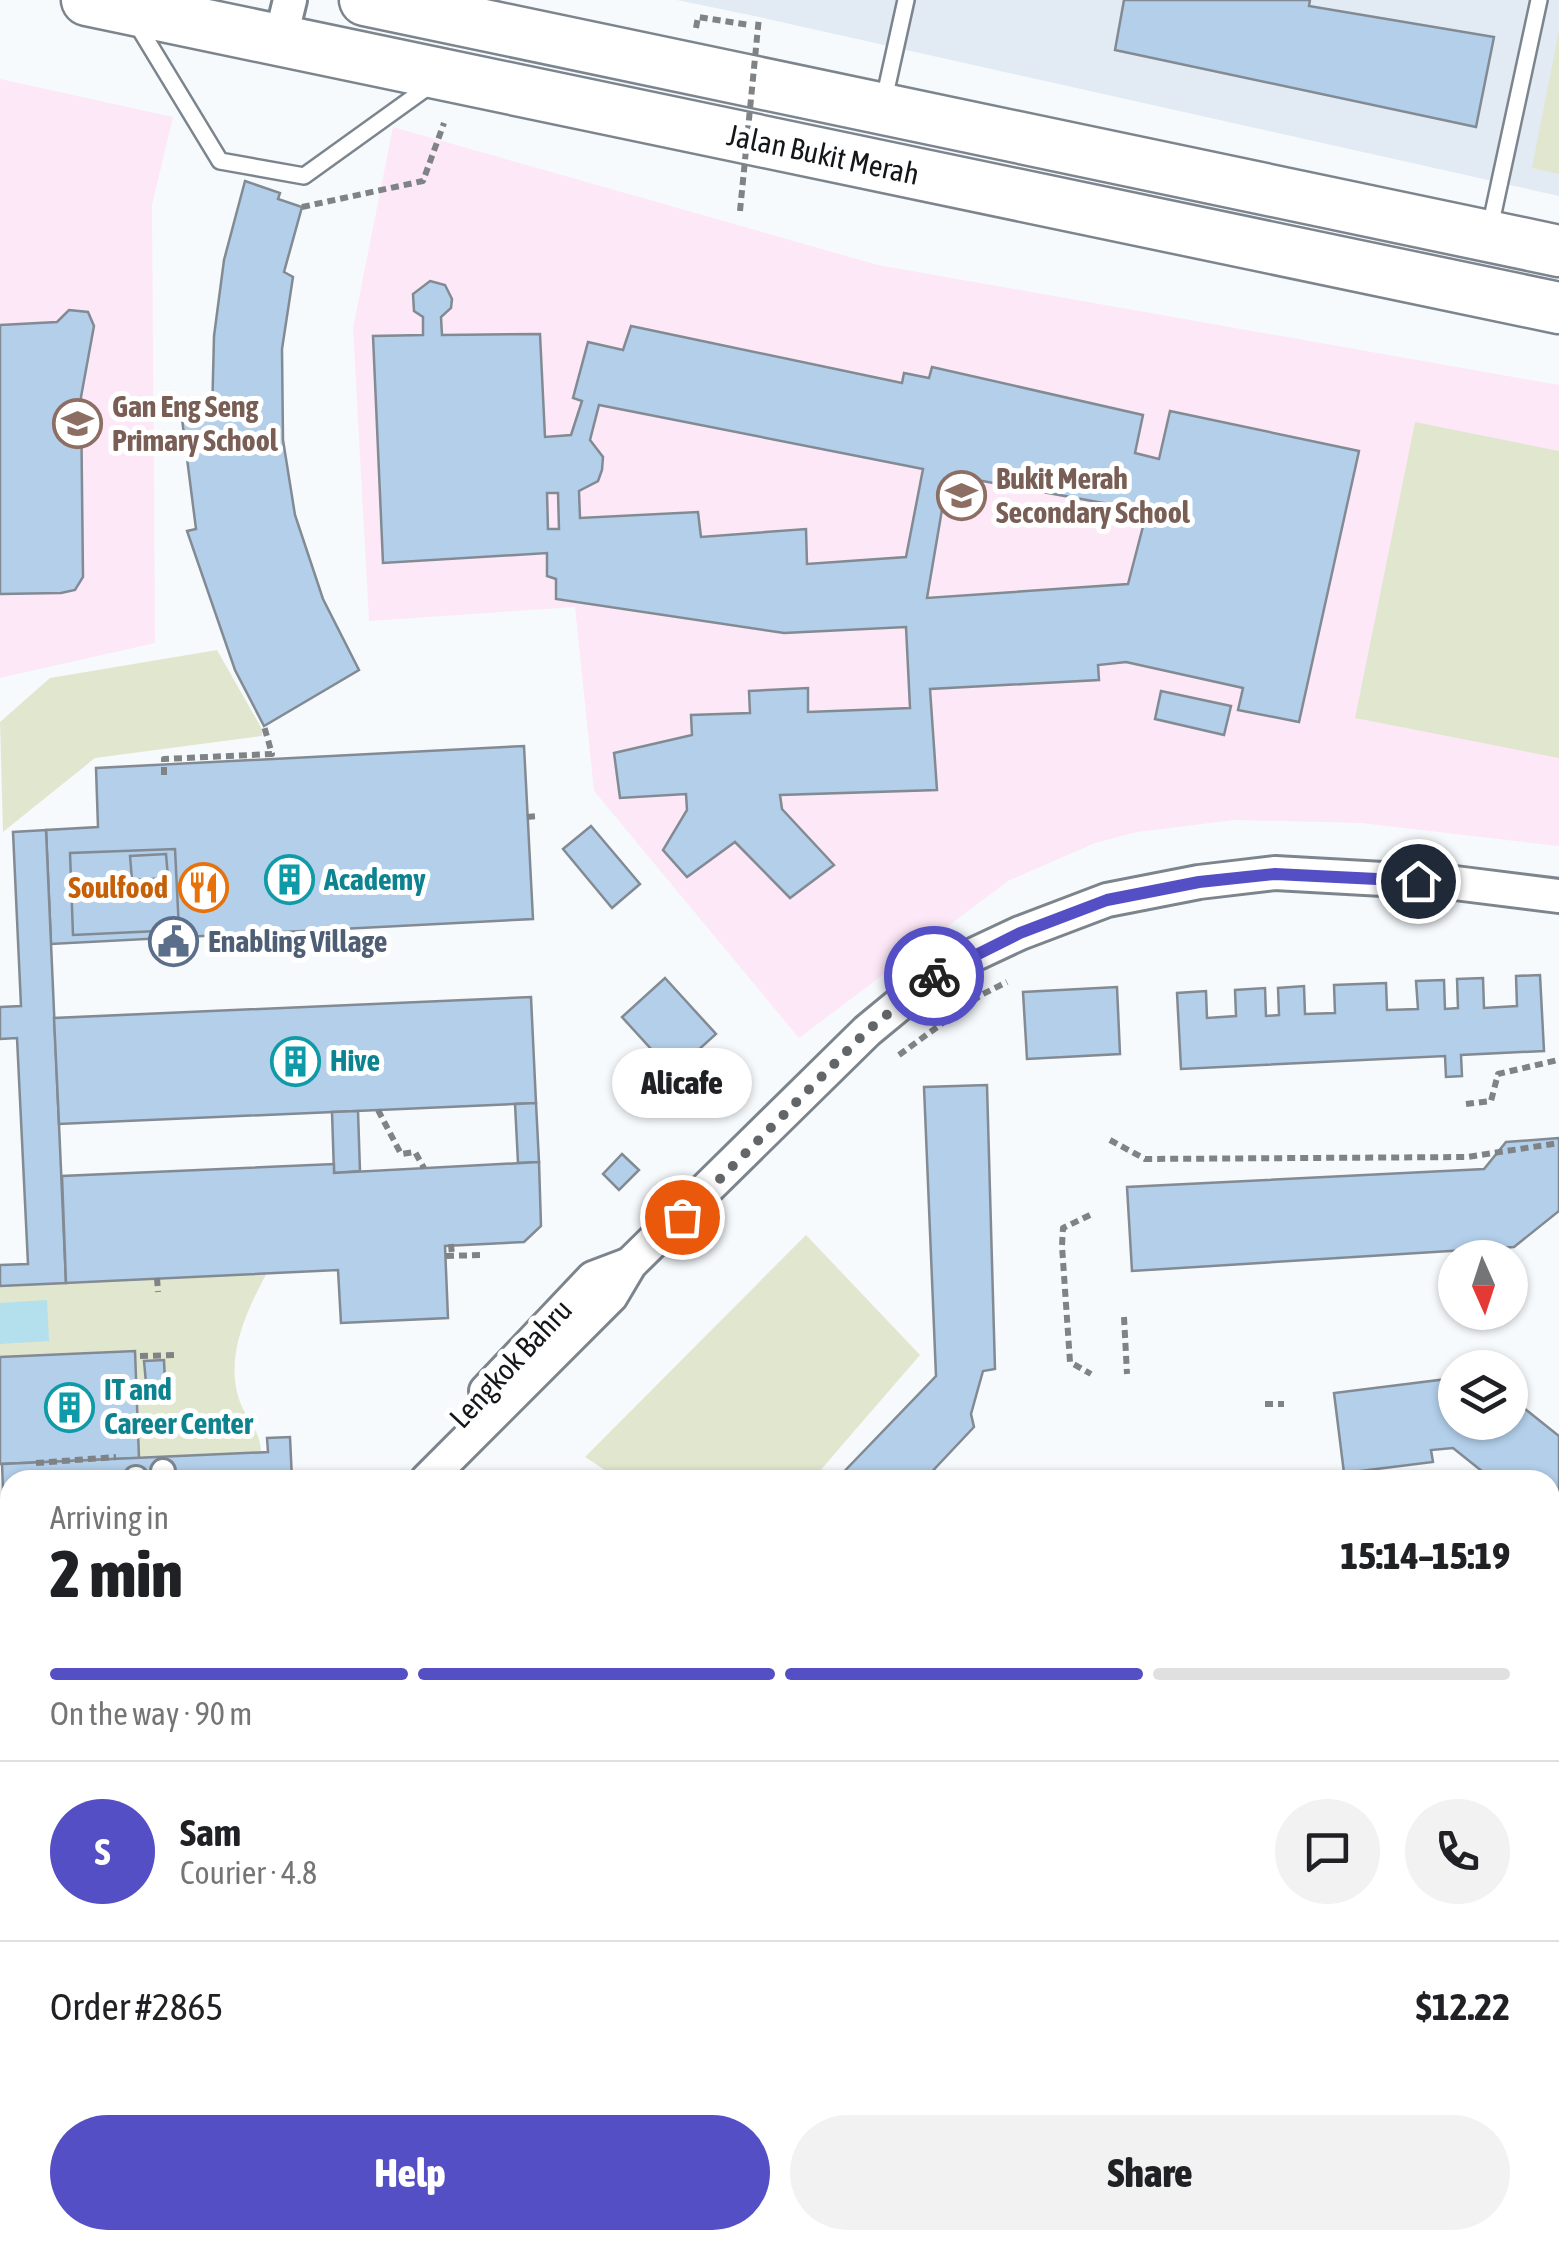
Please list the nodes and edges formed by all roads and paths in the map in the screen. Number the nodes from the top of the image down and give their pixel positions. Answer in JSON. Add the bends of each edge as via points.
{"nodes":[{"id":1,"x":365,"y":0,"type":"edge"},
{"id":2,"x":906,"y":0,"type":"edge"},
{"id":3,"x":1539,"y":0,"type":"edge"},
{"id":4,"x":108,"y":4,"type":"edge"},
{"id":5,"x":759,"y":16,"type":"dead end"},
{"id":6,"x":285,"y":20,"type":"edge"},
{"id":7,"x":444,"y":100,"type":"junction"},
{"id":8,"x":882,"y":109,"type":"junction"},
{"id":9,"x":302,"y":208,"type":"dead end"},
{"id":10,"x":740,"y":211,"type":"dead end"},
{"id":11,"x":1488,"y":236,"type":"junction"},
{"id":12,"x":1559,"y":250,"type":"edge"},
{"id":13,"x":1559,"y":308,"type":"edge"},
{"id":14,"x":264,"y":726,"type":"dead end"},
{"id":15,"x":164,"y":774,"type":"dead end"},
{"id":16,"x":538,"y":816,"type":"dead end"},
{"id":17,"x":527,"y":817,"type":"dead end"},
{"id":18,"x":1559,"y":896,"type":"edge"},
{"id":19,"x":276,"y":932,"type":"dead end"},
{"id":20,"x":274,"y":942,"type":"dead end"},
{"id":21,"x":1014,"y":978,"type":"dead end"},
{"id":22,"x":899,"y":1055,"type":"dead end"},
{"id":23,"x":1558,"y":1060,"type":"edge"},
{"id":24,"x":1466,"y":1104,"type":"dead end"},
{"id":25,"x":378,"y":1110,"type":"dead end"},
{"id":26,"x":1110,"y":1140,"type":"dead end"},
{"id":27,"x":1559,"y":1144,"type":"edge"},
{"id":28,"x":424,"y":1168,"type":"dead end"},
{"id":29,"x":1090,"y":1215,"type":"dead end"},
{"id":30,"x":452,"y":1244,"type":"dead end"},
{"id":31,"x":480,"y":1255,"type":"dead end"},
{"id":32,"x":630,"y":1264,"type":"junction"},
{"id":33,"x":157,"y":1278,"type":"dead end"},
{"id":34,"x":158,"y":1292,"type":"dead end"},
{"id":35,"x":1124,"y":1317,"type":"dead end"},
{"id":36,"x":140,"y":1356,"type":"dead end"},
{"id":37,"x":175,"y":1356,"type":"dead end"},
{"id":38,"x":1091,"y":1374,"type":"dead end"},
{"id":39,"x":1127,"y":1374,"type":"dead end"},
{"id":40,"x":1265,"y":1404,"type":"dead end"},
{"id":41,"x":1284,"y":1404,"type":"dead end"},
{"id":42,"x":122,"y":1456,"type":"dead end"},
{"id":43,"x":36,"y":1463,"type":"dead end"},
{"id":44,"x":411,"y":1470,"type":"edge"},
{"id":45,"x":437,"y":1470,"type":"edge"}],
"edges":[{"from":1,"to":8,"type":"main road","name":"Jalan Bukit Merah"},
{"from":2,"to":8,"type":"lane"},
{"from":3,"to":11,"type":"lane"},
{"from":4,"to":6,"type":"main road","name":"Jalan Bukit Merah"},
{"from":4,"to":7,"type":"lane","via":[[220,161],[304,176]]},
{"from":5,"to":10,"type":"path","bridge":true},
{"from":6,"to":7,"type":"main road","name":"Jalan Bukit Merah"},
{"from":7,"to":9,"type":"path","via":[[423,181]]},
{"from":7,"to":13,"type":"main road","name":"Jalan Bukit Merah"},
{"from":8,"to":11,"type":"main road","name":"Jalan Bukit Merah"},
{"from":11,"to":12,"type":"main road","name":"Jalan Bukit Merah"},
{"from":14,"to":15,"type":"path","via":[[272,754],[164,759]]},
{"from":16,"to":17,"type":"path"},
{"from":18,"to":32,"type":"street","name":"Lengkok Bahru","via":[[1275,874],[1107,900],[1020,933],[941,970],[867,1031]]},
{"from":19,"to":20,"type":"path"},
{"from":21,"to":22,"type":"path","via":[[980,994]]},
{"from":23,"to":24,"type":"path","via":[[1498,1074],[1491,1102]]},
{"from":25,"to":28,"type":"path","via":[[400,1154],[415,1152]]},
{"from":26,"to":27,"type":"path","via":[[1146,1158],[1467,1156]]},
{"from":29,"to":38,"type":"path","via":[[1062,1228],[1062,1246],[1070,1362]]},
{"from":30,"to":31,"type":"path","via":[[449,1256]]},
{"from":32,"to":44,"type":"street","name":"Lengkok Bahru","via":[[592,1278]]},
{"from":32,"to":45,"type":"street","name":"Lengkok Bahru","via":[[611,1296]]},
{"from":33,"to":34,"type":"path"},
{"from":35,"to":39,"type":"path"},
{"from":36,"to":37,"type":"path"},
{"from":40,"to":41,"type":"path"},
{"from":42,"to":43,"type":"path"}]}
